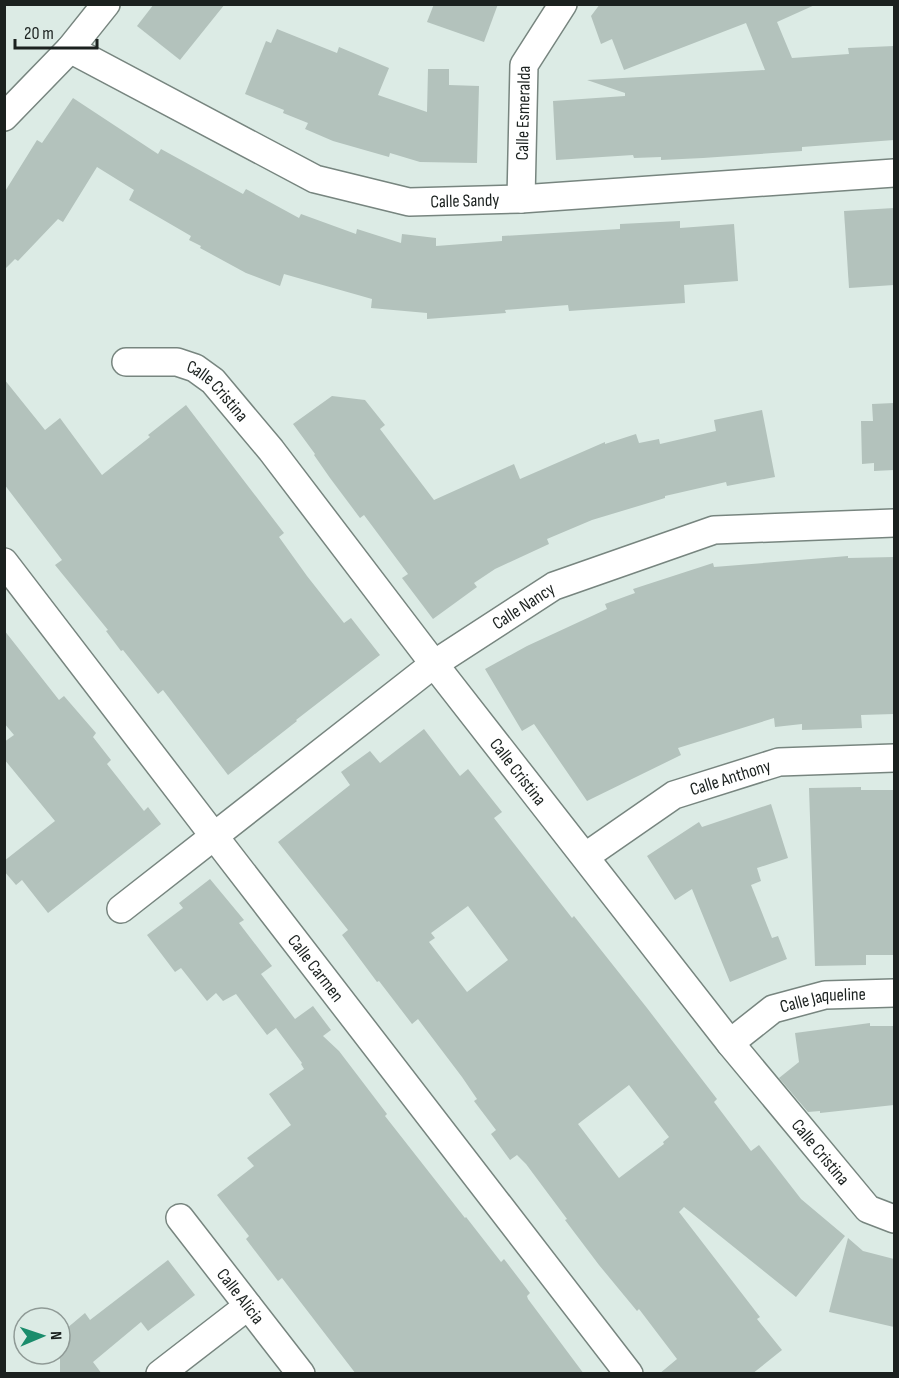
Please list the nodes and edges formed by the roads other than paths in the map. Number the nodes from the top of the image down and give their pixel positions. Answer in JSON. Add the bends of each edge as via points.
{"nodes":[{"id":1,"x":106,"y":4,"type":"edge"},
{"id":2,"x":563,"y":4,"type":"edge"},
{"id":3,"x":70,"y":49,"type":"junction"},
{"id":4,"x":4,"y":117,"type":"edge"},
{"id":5,"x":894,"y":173,"type":"edge"},
{"id":6,"x":521,"y":199,"type":"junction"},
{"id":7,"x":126,"y":362,"type":"dead end"},
{"id":8,"x":894,"y":522,"type":"edge"},
{"id":9,"x":4,"y":562,"type":"edge"},
{"id":10,"x":434,"y":664,"type":"junction"},
{"id":11,"x":894,"y":758,"type":"edge"},
{"id":12,"x":214,"y":836,"type":"junction"},
{"id":13,"x":586,"y":856,"type":"junction"},
{"id":14,"x":121,"y":909,"type":"dead end"},
{"id":15,"x":894,"y":993,"type":"edge"},
{"id":16,"x":730,"y":1043,"type":"junction"},
{"id":17,"x":180,"y":1218,"type":"dead end"},
{"id":18,"x":894,"y":1220,"type":"edge"},
{"id":19,"x":248,"y":1305,"type":"junction"},
{"id":20,"x":160,"y":1374,"type":"edge"},
{"id":21,"x":300,"y":1374,"type":"edge"},
{"id":22,"x":629,"y":1374,"type":"edge"}],
"edges":[{"from":1,"to":3,"type":"street"},
{"from":2,"to":6,"type":"street","name":"Calle Esmeralda","via":[[524,65]]},
{"from":3,"to":4,"type":"street"},
{"from":3,"to":6,"type":"street","name":"Calle Sandy","via":[[315,179],[409,202]]},
{"from":5,"to":6,"type":"street","name":"Calle Sandy"},
{"from":7,"to":10,"type":"street","name":"Calle Cristina","via":[[177,362],[195,368],[213,381],[271,450]]},
{"from":8,"to":10,"type":"street","name":"Calle Nancy","via":[[714,530],[554,586]]},
{"from":9,"to":12,"type":"street","name":"Calle Carmen"},
{"from":10,"to":12,"type":"street","name":"Calle Nancy"},
{"from":10,"to":13,"type":"street","name":"Calle Cristina"},
{"from":11,"to":13,"type":"street","name":"Calle Anthony","via":[[779,762],[695,788],[674,795]]},
{"from":12,"to":14,"type":"street","name":"Calle Nancy"},
{"from":12,"to":22,"type":"street","name":"Calle Carmen"},
{"from":13,"to":16,"type":"street","name":"Calle Cristina"},
{"from":15,"to":16,"type":"street","name":"Calle Jaqueline","via":[[825,995],[773,1009]]},
{"from":16,"to":18,"type":"street","name":"Calle Cristina","via":[[868,1209]]},
{"from":17,"to":19,"type":"street","name":"Calle Alicia"},
{"from":19,"to":20,"type":"street"},
{"from":19,"to":21,"type":"street","name":"Calle Alicia"}]}
